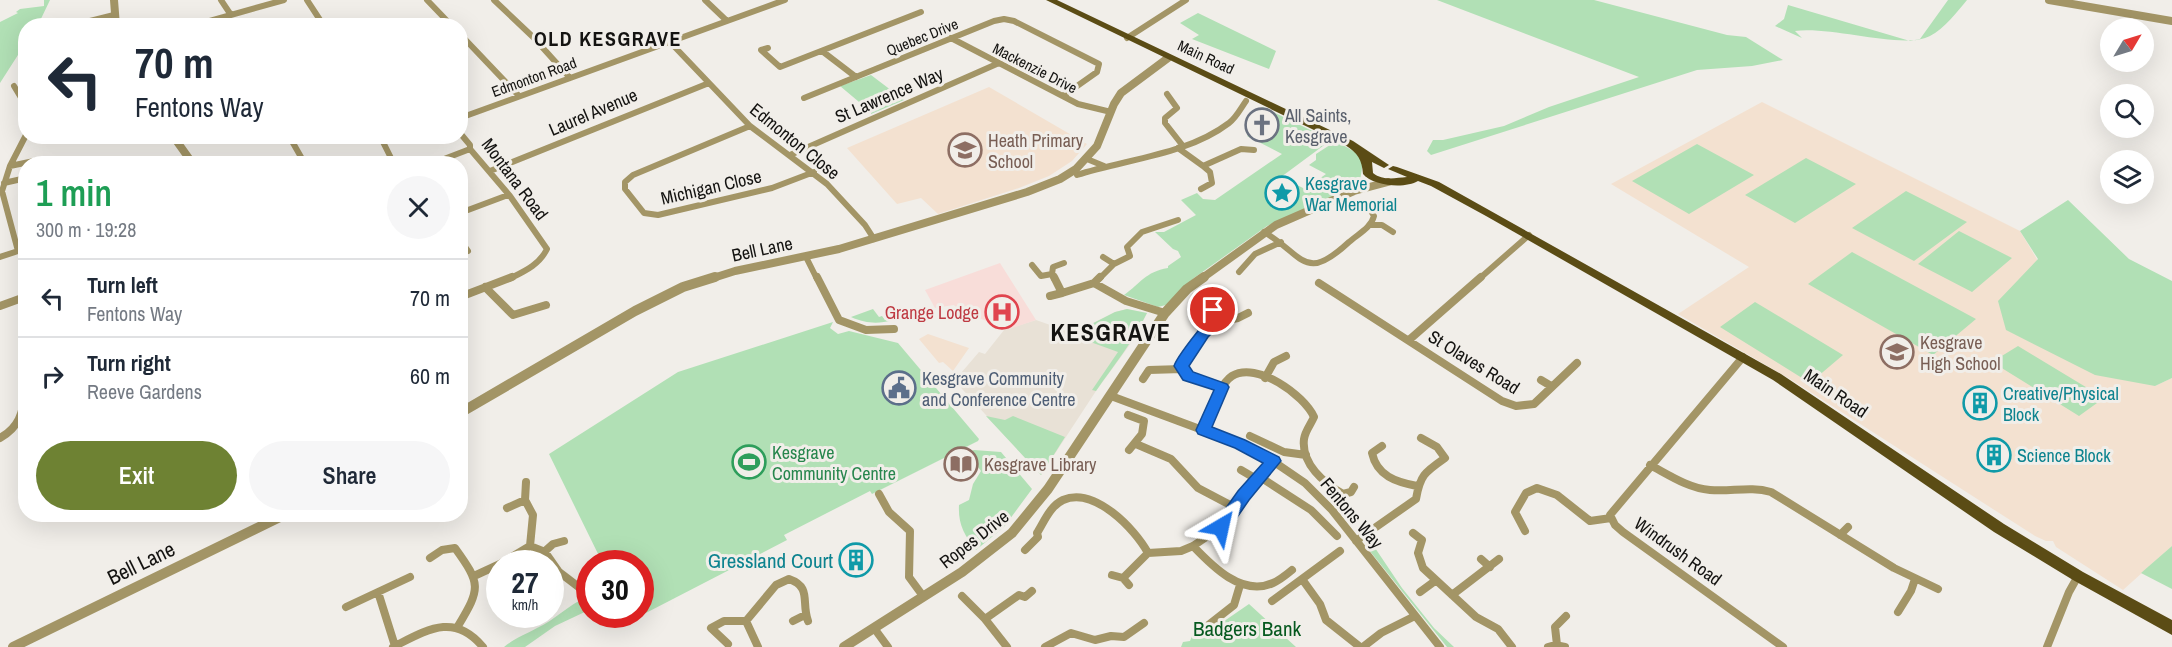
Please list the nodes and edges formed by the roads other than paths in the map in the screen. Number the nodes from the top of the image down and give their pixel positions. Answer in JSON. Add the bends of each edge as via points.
{"nodes":[{"id":1,"x":114,"y":0,"type":"edge"},
{"id":2,"x":221,"y":0,"type":"edge"},
{"id":3,"x":284,"y":0,"type":"edge"},
{"id":4,"x":307,"y":0,"type":"edge"},
{"id":5,"x":427,"y":0,"type":"edge"},
{"id":6,"x":494,"y":0,"type":"edge"},
{"id":7,"x":705,"y":0,"type":"edge"},
{"id":8,"x":785,"y":0,"type":"edge"},
{"id":9,"x":1050,"y":0,"type":"edge"},
{"id":10,"x":1185,"y":0,"type":"edge"},
{"id":11,"x":2049,"y":0,"type":"edge"},
{"id":12,"x":921,"y":12,"type":"dead end"},
{"id":13,"x":114,"y":15,"type":"junction"},
{"id":14,"x":231,"y":15,"type":"junction"},
{"id":15,"x":102,"y":18,"type":"edge"},
{"id":16,"x":115,"y":18,"type":"edge"},
{"id":17,"x":225,"y":18,"type":"edge"},
{"id":18,"x":319,"y":18,"type":"edge"},
{"id":19,"x":444,"y":18,"type":"edge"},
{"id":20,"x":727,"y":21,"type":"junction"},
{"id":21,"x":2172,"y":21,"type":"edge"},
{"id":22,"x":951,"y":38,"type":"junction"},
{"id":23,"x":1127,"y":38,"type":"junction"},
{"id":24,"x":468,"y":42,"type":"edge"},
{"id":25,"x":670,"y":42,"type":"junction"},
{"id":26,"x":768,"y":48,"type":"dead end"},
{"id":27,"x":822,"y":51,"type":"junction"},
{"id":28,"x":1168,"y":58,"type":"junction"},
{"id":29,"x":999,"y":63,"type":"junction"},
{"id":30,"x":856,"y":77,"type":"junction"},
{"id":31,"x":570,"y":78,"type":"junction"},
{"id":32,"x":709,"y":83,"type":"junction"},
{"id":33,"x":14,"y":86,"type":"dead end"},
{"id":34,"x":18,"y":93,"type":"edge"},
{"id":35,"x":1167,"y":94,"type":"dead end"},
{"id":36,"x":519,"y":96,"type":"junction"},
{"id":37,"x":1063,"y":96,"type":"junction"},
{"id":38,"x":804,"y":98,"type":"dead end"},
{"id":39,"x":1246,"y":101,"type":"dead end"},
{"id":40,"x":1111,"y":112,"type":"junction"},
{"id":41,"x":468,"y":114,"type":"edge"},
{"id":42,"x":750,"y":126,"type":"junction"},
{"id":43,"x":468,"y":142,"type":"edge"},
{"id":44,"x":1349,"y":143,"type":"junction"},
{"id":45,"x":21,"y":144,"type":"edge"},
{"id":46,"x":1180,"y":147,"type":"junction"},
{"id":47,"x":470,"y":149,"type":"junction"},
{"id":48,"x":1254,"y":150,"type":"dead end"},
{"id":49,"x":790,"y":155,"type":"junction"},
{"id":50,"x":452,"y":156,"type":"edge"},
{"id":51,"x":1087,"y":159,"type":"junction"},
{"id":52,"x":18,"y":164,"type":"edge"},
{"id":53,"x":1104,"y":165,"type":"junction"},
{"id":54,"x":10,"y":166,"type":"junction"},
{"id":55,"x":1203,"y":166,"type":"junction"},
{"id":56,"x":1389,"y":167,"type":"junction"},
{"id":57,"x":490,"y":171,"type":"junction"},
{"id":58,"x":814,"y":172,"type":"junction"},
{"id":59,"x":1368,"y":172,"type":"junction"},
{"id":60,"x":1077,"y":175,"type":"dead end"},
{"id":61,"x":18,"y":180,"type":"edge"},
{"id":62,"x":1390,"y":181,"type":"junction"},
{"id":63,"x":4,"y":183,"type":"junction"},
{"id":64,"x":1201,"y":189,"type":"dead end"},
{"id":65,"x":1354,"y":191,"type":"junction"},
{"id":66,"x":508,"y":195,"type":"junction"},
{"id":67,"x":1470,"y":203,"type":"junction"},
{"id":68,"x":3,"y":208,"type":"edge"},
{"id":69,"x":1369,"y":208,"type":"dead end"},
{"id":70,"x":468,"y":210,"type":"edge"},
{"id":71,"x":1178,"y":220,"type":"dead end"},
{"id":72,"x":1370,"y":225,"type":"junction"},
{"id":73,"x":1264,"y":232,"type":"junction"},
{"id":74,"x":1393,"y":232,"type":"dead end"},
{"id":75,"x":1529,"y":235,"type":"junction"},
{"id":76,"x":874,"y":239,"type":"junction"},
{"id":77,"x":18,"y":241,"type":"edge"},
{"id":78,"x":1281,"y":242,"type":"junction"},
{"id":79,"x":18,"y":251,"type":"edge"},
{"id":80,"x":0,"y":257,"type":"edge"},
{"id":81,"x":806,"y":257,"type":"junction"},
{"id":82,"x":1103,"y":257,"type":"dead end"},
{"id":83,"x":1064,"y":263,"type":"dead end"},
{"id":84,"x":1114,"y":264,"type":"junction"},
{"id":85,"x":1032,"y":265,"type":"dead end"},
{"id":86,"x":1239,"y":272,"type":"dead end"},
{"id":87,"x":1052,"y":274,"type":"junction"},
{"id":88,"x":1094,"y":283,"type":"junction"},
{"id":89,"x":1319,"y":283,"type":"dead end"},
{"id":90,"x":485,"y":287,"type":"junction"},
{"id":91,"x":1062,"y":293,"type":"junction"},
{"id":92,"x":468,"y":294,"type":"edge"},
{"id":93,"x":1050,"y":296,"type":"dead end"},
{"id":94,"x":1196,"y":297,"type":"dead end"},
{"id":95,"x":18,"y":299,"type":"edge"},
{"id":96,"x":546,"y":304,"type":"dead end"},
{"id":97,"x":0,"y":306,"type":"edge"},
{"id":98,"x":1165,"y":313,"type":"junction"},
{"id":99,"x":1248,"y":313,"type":"dead end"},
{"id":100,"x":1219,"y":324,"type":"junction"},
{"id":101,"x":894,"y":329,"type":"dead end"},
{"id":102,"x":1409,"y":340,"type":"junction"},
{"id":103,"x":1286,"y":356,"type":"dead end"},
{"id":104,"x":1743,"y":357,"type":"junction"},
{"id":105,"x":1577,"y":363,"type":"dead end"},
{"id":106,"x":1182,"y":369,"type":"junction"},
{"id":107,"x":1265,"y":378,"type":"junction"},
{"id":108,"x":1143,"y":379,"type":"dead end"},
{"id":109,"x":1541,"y":380,"type":"dead end"},
{"id":110,"x":1551,"y":386,"type":"junction"},
{"id":111,"x":1222,"y":387,"type":"junction"},
{"id":112,"x":1111,"y":396,"type":"junction"},
{"id":113,"x":468,"y":408,"type":"edge"},
{"id":114,"x":1128,"y":415,"type":"dead end"},
{"id":115,"x":18,"y":422,"type":"edge"},
{"id":116,"x":1204,"y":430,"type":"junction"},
{"id":117,"x":1250,"y":436,"type":"dead end"},
{"id":118,"x":0,"y":438,"type":"edge"},
{"id":119,"x":1421,"y":438,"type":"dead end"},
{"id":120,"x":1382,"y":446,"type":"dead end"},
{"id":121,"x":1306,"y":455,"type":"junction"},
{"id":122,"x":1274,"y":461,"type":"junction"},
{"id":123,"x":1650,"y":465,"type":"junction"},
{"id":124,"x":1242,"y":469,"type":"dead end"},
{"id":125,"x":1259,"y":478,"type":"junction"},
{"id":126,"x":526,"y":482,"type":"dead end"},
{"id":127,"x":1417,"y":486,"type":"junction"},
{"id":128,"x":1354,"y":487,"type":"dead end"},
{"id":129,"x":879,"y":494,"type":"dead end"},
{"id":130,"x":525,"y":500,"type":"junction"},
{"id":131,"x":507,"y":508,"type":"dead end"},
{"id":132,"x":1236,"y":508,"type":"junction"},
{"id":133,"x":1611,"y":518,"type":"junction"},
{"id":134,"x":270,"y":522,"type":"edge"},
{"id":135,"x":1848,"y":527,"type":"dead end"},
{"id":136,"x":1524,"y":531,"type":"dead end"},
{"id":137,"x":1413,"y":532,"type":"dead end"},
{"id":138,"x":1840,"y":536,"type":"junction"},
{"id":139,"x":1337,"y":537,"type":"dead end"},
{"id":140,"x":564,"y":541,"type":"dead end"},
{"id":141,"x":1356,"y":541,"type":"junction"},
{"id":142,"x":530,"y":546,"type":"junction"},
{"id":143,"x":1193,"y":546,"type":"junction"},
{"id":144,"x":523,"y":550,"type":"edge"},
{"id":145,"x":539,"y":550,"type":"edge"},
{"id":146,"x":546,"y":550,"type":"edge"},
{"id":147,"x":1025,"y":550,"type":"dead end"},
{"id":148,"x":1340,"y":551,"type":"dead end"},
{"id":149,"x":1148,"y":553,"type":"junction"},
{"id":150,"x":430,"y":558,"type":"dead end"},
{"id":151,"x":1481,"y":559,"type":"dead end"},
{"id":152,"x":1499,"y":559,"type":"dead end"},
{"id":153,"x":1490,"y":567,"type":"junction"},
{"id":154,"x":486,"y":570,"type":"edge"},
{"id":155,"x":1292,"y":570,"type":"dead end"},
{"id":156,"x":1112,"y":575,"type":"dead end"},
{"id":157,"x":474,"y":576,"type":"junction"},
{"id":158,"x":564,"y":576,"type":"edge"},
{"id":159,"x":2078,"y":576,"type":"junction"},
{"id":160,"x":410,"y":577,"type":"dead end"},
{"id":161,"x":1302,"y":579,"type":"junction"},
{"id":162,"x":1915,"y":579,"type":"junction"},
{"id":163,"x":1435,"y":581,"type":"junction"},
{"id":164,"x":576,"y":585,"type":"edge"},
{"id":165,"x":1240,"y":585,"type":"junction"},
{"id":166,"x":1938,"y":589,"type":"dead end"},
{"id":167,"x":1032,"y":591,"type":"dead end"},
{"id":168,"x":378,"y":592,"type":"junction"},
{"id":169,"x":1420,"y":592,"type":"dead end"},
{"id":170,"x":1452,"y":595,"type":"junction"},
{"id":171,"x":923,"y":596,"type":"junction"},
{"id":172,"x":962,"y":596,"type":"dead end"},
{"id":173,"x":1272,"y":601,"type":"dead end"},
{"id":174,"x":346,"y":607,"type":"dead end"},
{"id":175,"x":1898,"y":612,"type":"dead end"},
{"id":176,"x":1415,"y":616,"type":"junction"},
{"id":177,"x":1566,"y":616,"type":"dead end"},
{"id":178,"x":985,"y":619,"type":"junction"},
{"id":179,"x":746,"y":621,"type":"junction"},
{"id":180,"x":793,"y":621,"type":"dead end"},
{"id":181,"x":1144,"y":623,"type":"dead end"},
{"id":182,"x":458,"y":626,"type":"junction"},
{"id":183,"x":1206,"y":627,"type":"dead end"},
{"id":184,"x":874,"y":628,"type":"junction"},
{"id":185,"x":2172,"y":628,"type":"edge"},
{"id":186,"x":1095,"y":643,"type":"edge"},
{"id":187,"x":728,"y":644,"type":"dead end"},
{"id":188,"x":1557,"y":646,"type":"edge"},
{"id":189,"x":13,"y":647,"type":"edge"},
{"id":190,"x":394,"y":647,"type":"edge"},
{"id":191,"x":483,"y":647,"type":"edge"},
{"id":192,"x":758,"y":647,"type":"edge"},
{"id":193,"x":844,"y":647,"type":"edge"},
{"id":194,"x":888,"y":647,"type":"edge"},
{"id":195,"x":1007,"y":647,"type":"edge"},
{"id":196,"x":1045,"y":647,"type":"edge"},
{"id":197,"x":1361,"y":647,"type":"edge"},
{"id":198,"x":1440,"y":647,"type":"edge"},
{"id":199,"x":1512,"y":647,"type":"edge"},
{"id":200,"x":1783,"y":647,"type":"edge"},
{"id":201,"x":2047,"y":647,"type":"edge"}],
"edges":[{"from":1,"to":13,"type":"street"},
{"from":2,"to":14,"type":"street"},
{"from":3,"to":14,"type":"street"},
{"from":4,"to":18,"type":"street"},
{"from":5,"to":19,"type":"street"},
{"from":6,"to":31,"type":"street"},
{"from":7,"to":20,"type":"street"},
{"from":8,"to":20,"type":"street","name":"Edmonton Road"},
{"from":9,"to":23,"type":"main road","name":"Main Road"},
{"from":10,"to":23,"type":"street"},
{"from":11,"to":21,"type":"street"},
{"from":12,"to":27,"type":"street"},
{"from":13,"to":15,"type":"street"},
{"from":13,"to":16,"type":"street"},
{"from":14,"to":17,"type":"street"},
{"from":20,"to":25,"type":"street","name":"Edmonton Road"},
{"from":22,"to":29,"type":"street","name":"Mackenzie Drive"},
{"from":22,"to":30,"type":"street","name":"Quebec Drive"},
{"from":22,"to":37,"type":"street","name":"Quebec Drive","via":[[1008,19],[1099,64],[1097,72]]},
{"from":23,"to":28,"type":"main road","name":"Main Road"},
{"from":24,"to":36,"type":"street"},
{"from":25,"to":31,"type":"street","name":"Edmonton Road"},
{"from":25,"to":32,"type":"street","name":"Edmonton Close"},
{"from":26,"to":27,"type":"street","via":[[761,50],[780,67]]},
{"from":27,"to":30,"type":"street"},
{"from":28,"to":40,"type":"street","name":"Bell Lane","via":[[1127,87]]},
{"from":28,"to":44,"type":"main road","name":"Main Road"},
{"from":29,"to":37,"type":"street","name":"Mackenzie Drive"},
{"from":29,"to":49,"type":"street","name":"St Lawrence Way"},
{"from":30,"to":38,"type":"street","name":"Quebec Drive"},
{"from":31,"to":36,"type":"street","name":"Edmonton Road"},
{"from":32,"to":42,"type":"street","name":"Edmonton Close"},
{"from":32,"to":57,"type":"street","name":"Laurel Avenue"},
{"from":33,"to":34,"type":"street"},
{"from":35,"to":46,"type":"street","via":[[1177,106],[1165,123]]},
{"from":36,"to":41,"type":"street","name":"Edmonton Road"},
{"from":37,"to":40,"type":"street","name":"Mackenzie Drive"},
{"from":39,"to":46,"type":"street","via":[[1228,124]]},
{"from":40,"to":51,"type":"street","name":"Bell Lane","via":[[1099,143]]},
{"from":42,"to":49,"type":"street","name":"Edmonton Close"},
{"from":42,"to":58,"type":"street","name":"Michigan Close","via":[[633,175],[625,182],[625,189],[644,213],[658,216],[772,188]]},
{"from":43,"to":47,"type":"street","name":"Montana Road"},
{"from":44,"to":56,"type":"main road","name":"Main Road"},
{"from":44,"to":59,"type":"main road","name":"Main Road","via":[[1363,154]]},
{"from":45,"to":54,"type":"street"},
{"from":46,"to":53,"type":"street"},
{"from":46,"to":55,"type":"street"},
{"from":47,"to":50,"type":"street"},
{"from":47,"to":57,"type":"street","name":"Montana Road"},
{"from":48,"to":55,"type":"street","via":[[1240,149]]},
{"from":49,"to":58,"type":"street","name":"Edmonton Close"},
{"from":51,"to":53,"type":"street"},
{"from":51,"to":76,"type":"street","name":"Bell Lane","via":[[1045,186]]},
{"from":52,"to":54,"type":"street"},
{"from":53,"to":60,"type":"street"},
{"from":54,"to":63,"type":"street"},
{"from":55,"to":64,"type":"street","via":[[1210,172],[1212,183]]},
{"from":56,"to":59,"type":"main road","via":[[1372,166]]},
{"from":56,"to":62,"type":"main road","via":[[1397,175]]},
{"from":56,"to":67,"type":"main road","name":"Main Road","via":[[1435,184]]},
{"from":57,"to":66,"type":"street","name":"Montana Road"},
{"from":58,"to":76,"type":"street","name":"Edmonton Close","via":[[866,225]]},
{"from":59,"to":62,"type":"main road","name":"Main Road","via":[[1374,180]]},
{"from":59,"to":65,"type":"street","name":"Ropes Drive"},
{"from":61,"to":63,"type":"street"},
{"from":62,"to":65,"type":"street","name":"Ropes Drive"},
{"from":62,"to":67,"type":"main road","name":"Main Road","via":[[1425,183]]},
{"from":63,"to":68,"type":"street"},
{"from":65,"to":73,"type":"street","name":"Ropes Drive"},
{"from":66,"to":70,"type":"street"},
{"from":66,"to":90,"type":"street","name":"Montana Road","via":[[544,244],[546,254],[539,263]]},
{"from":67,"to":75,"type":"main road","name":"Main Road"},
{"from":68,"to":77,"type":"street"},
{"from":69,"to":72,"type":"street","via":[[1374,216]]},
{"from":71,"to":84,"type":"street","via":[[1131,238],[1126,247],[1130,256]]},
{"from":72,"to":74,"type":"street","via":[[1382,225]]},
{"from":72,"to":78,"type":"street","via":[[1322,263],[1302,261]]},
{"from":73,"to":78,"type":"street"},
{"from":73,"to":98,"type":"street","name":"Ropes Drive","via":[[1187,289]]},
{"from":75,"to":102,"type":"street","name":"St Olaves Road"},
{"from":75,"to":104,"type":"main road","name":"Main Road"},
{"from":76,"to":81,"type":"street","name":"Bell Lane"},
{"from":78,"to":86,"type":"street","via":[[1255,254]]},
{"from":79,"to":80,"type":"street"},
{"from":81,"to":101,"type":"street","via":[[839,320],[870,330]]},
{"from":81,"to":113,"type":"street","name":"Bell Lane","via":[[720,275],[672,292]]},
{"from":82,"to":84,"type":"street"},
{"from":83,"to":87,"type":"street","via":[[1053,267]]},
{"from":84,"to":88,"type":"street"},
{"from":85,"to":87,"type":"street","via":[[1041,276]]},
{"from":87,"to":91,"type":"street"},
{"from":88,"to":91,"type":"street"},
{"from":88,"to":98,"type":"street","via":[[1126,301]]},
{"from":89,"to":102,"type":"street","name":"St Olaves Road"},
{"from":90,"to":92,"type":"street"},
{"from":90,"to":96,"type":"street","via":[[513,315]]},
{"from":91,"to":93,"type":"street"},
{"from":94,"to":100,"type":"street","via":[[1212,307]]},
{"from":95,"to":97,"type":"street"},
{"from":98,"to":112,"type":"street","name":"Ropes Drive"},
{"from":99,"to":100,"type":"street"},
{"from":100,"to":106,"type":"street","via":[[1211,324],[1184,358]]},
{"from":102,"to":110,"type":"street","name":"St Olaves Road","via":[[1513,406],[1534,404]]},
{"from":103,"to":107,"type":"street","via":[[1274,362]]},
{"from":104,"to":123,"type":"street","name":"Windrush Road"},
{"from":104,"to":159,"type":"main road","name":"Main Road","via":[[1833,413],[1968,508]]},
{"from":105,"to":110,"type":"street","name":"St Olaves Road"},
{"from":106,"to":108,"type":"street","via":[[1149,370]]},
{"from":106,"to":111,"type":"street","via":[[1188,376]]},
{"from":107,"to":111,"type":"street","via":[[1238,374]]},
{"from":107,"to":121,"type":"street","via":[[1288,388],[1311,408],[1314,417],[1304,439]]},
{"from":109,"to":110,"type":"street","name":"St Olaves Road"},
{"from":111,"to":116,"type":"street"},
{"from":112,"to":116,"type":"street","name":"Fentons Way"},
{"from":112,"to":171,"type":"street","name":"Ropes Drive","via":[[1048,489],[1012,533],[981,559]]},
{"from":114,"to":132,"type":"street","via":[[1144,422],[1142,434],[1132,447],[1171,459],[1198,488]]},
{"from":115,"to":118,"type":"street","via":[[13,431]]},
{"from":116,"to":122,"type":"street","name":"Fentons Way"},
{"from":117,"to":121,"type":"street","via":[[1286,453]]},
{"from":119,"to":127,"type":"street","via":[[1437,447],[1445,458],[1425,472]]},
{"from":120,"to":127,"type":"street","via":[[1372,453],[1377,468],[1392,480]]},
{"from":121,"to":128,"type":"street","via":[[1319,477],[1337,491],[1348,494]]},
{"from":122,"to":125,"type":"street"},
{"from":122,"to":141,"type":"street","name":"Fentons Way","via":[[1324,501]]},
{"from":123,"to":133,"type":"street","name":"Windrush Road","via":[[1611,511]]},
{"from":123,"to":138,"type":"street","via":[[1701,489],[1752,487],[1766,491]]},
{"from":124,"to":125,"type":"street"},
{"from":125,"to":132,"type":"street"},
{"from":125,"to":139,"type":"street","via":[[1311,510]]},
{"from":126,"to":130,"type":"street"},
{"from":127,"to":141,"type":"street","via":[[1416,499]]},
{"from":129,"to":171,"type":"street","via":[[889,512],[910,531],[909,577]]},
{"from":130,"to":131,"type":"street"},
{"from":130,"to":142,"type":"street","via":[[533,515]]},
{"from":132,"to":143,"type":"street","via":[[1221,527]]},
{"from":133,"to":136,"type":"street","via":[[1590,521],[1557,495],[1537,488],[1526,493],[1515,512]]},
{"from":133,"to":200,"type":"street","name":"Windrush Road","via":[[1623,532]]},
{"from":134,"to":189,"type":"street","name":"Bell Lane"},
{"from":135,"to":138,"type":"street"},
{"from":137,"to":163,"type":"street","via":[[1422,540],[1419,561]]},
{"from":138,"to":162,"type":"street"},
{"from":140,"to":146,"type":"street"},
{"from":141,"to":176,"type":"street","name":"Fentons Way"},
{"from":142,"to":144,"type":"street"},
{"from":142,"to":145,"type":"street"},
{"from":143,"to":149,"type":"street","via":[[1181,551]]},
{"from":143,"to":165,"type":"street","via":[[1213,566],[1232,573]]},
{"from":147,"to":149,"type":"street","via":[[1050,522],[1053,507],[1063,499],[1078,496],[1132,529]]},
{"from":148,"to":161,"type":"street"},
{"from":149,"to":156,"type":"street","via":[[1126,582]]},
{"from":150,"to":157,"type":"street","via":[[455,548]]},
{"from":151,"to":153,"type":"street"},
{"from":152,"to":153,"type":"street"},
{"from":153,"to":170,"type":"street"},
{"from":154,"to":157,"type":"street"},
{"from":155,"to":165,"type":"street","via":[[1269,585]]},
{"from":157,"to":182,"type":"street","via":[[476,595]]},
{"from":158,"to":164,"type":"street"},
{"from":159,"to":185,"type":"main road","name":"Main Road"},
{"from":159,"to":201,"type":"street"},
{"from":160,"to":168,"type":"street"},
{"from":161,"to":173,"type":"street"},
{"from":161,"to":197,"type":"street","via":[[1320,604],[1326,621]]},
{"from":162,"to":166,"type":"street"},
{"from":162,"to":175,"type":"street"},
{"from":163,"to":169,"type":"street"},
{"from":163,"to":170,"type":"street"},
{"from":165,"to":183,"type":"street","via":[[1235,607]]},
{"from":167,"to":178,"type":"street"},
{"from":168,"to":174,"type":"street"},
{"from":168,"to":190,"type":"street"},
{"from":170,"to":199,"type":"street","via":[[1503,633]]},
{"from":171,"to":184,"type":"street","name":"Ropes Drive"},
{"from":172,"to":178,"type":"street"},
{"from":176,"to":197,"type":"street"},
{"from":176,"to":198,"type":"street","name":"Fentons Way"},
{"from":177,"to":188,"type":"street","via":[[1555,627]]},
{"from":178,"to":195,"type":"street"},
{"from":179,"to":180,"type":"street","via":[[776,585],[786,579],[799,582],[804,588],[808,617]]},
{"from":179,"to":187,"type":"street","via":[[724,621],[711,628]]},
{"from":179,"to":192,"type":"street"},
{"from":181,"to":186,"type":"street","via":[[1124,637],[1111,636]]},
{"from":182,"to":190,"type":"street","via":[[435,628]]},
{"from":182,"to":191,"type":"street","via":[[475,634]]},
{"from":184,"to":193,"type":"street","name":"Ropes Drive"},
{"from":184,"to":194,"type":"street"},
{"from":186,"to":196,"type":"street","via":[[1071,633]]}]}
